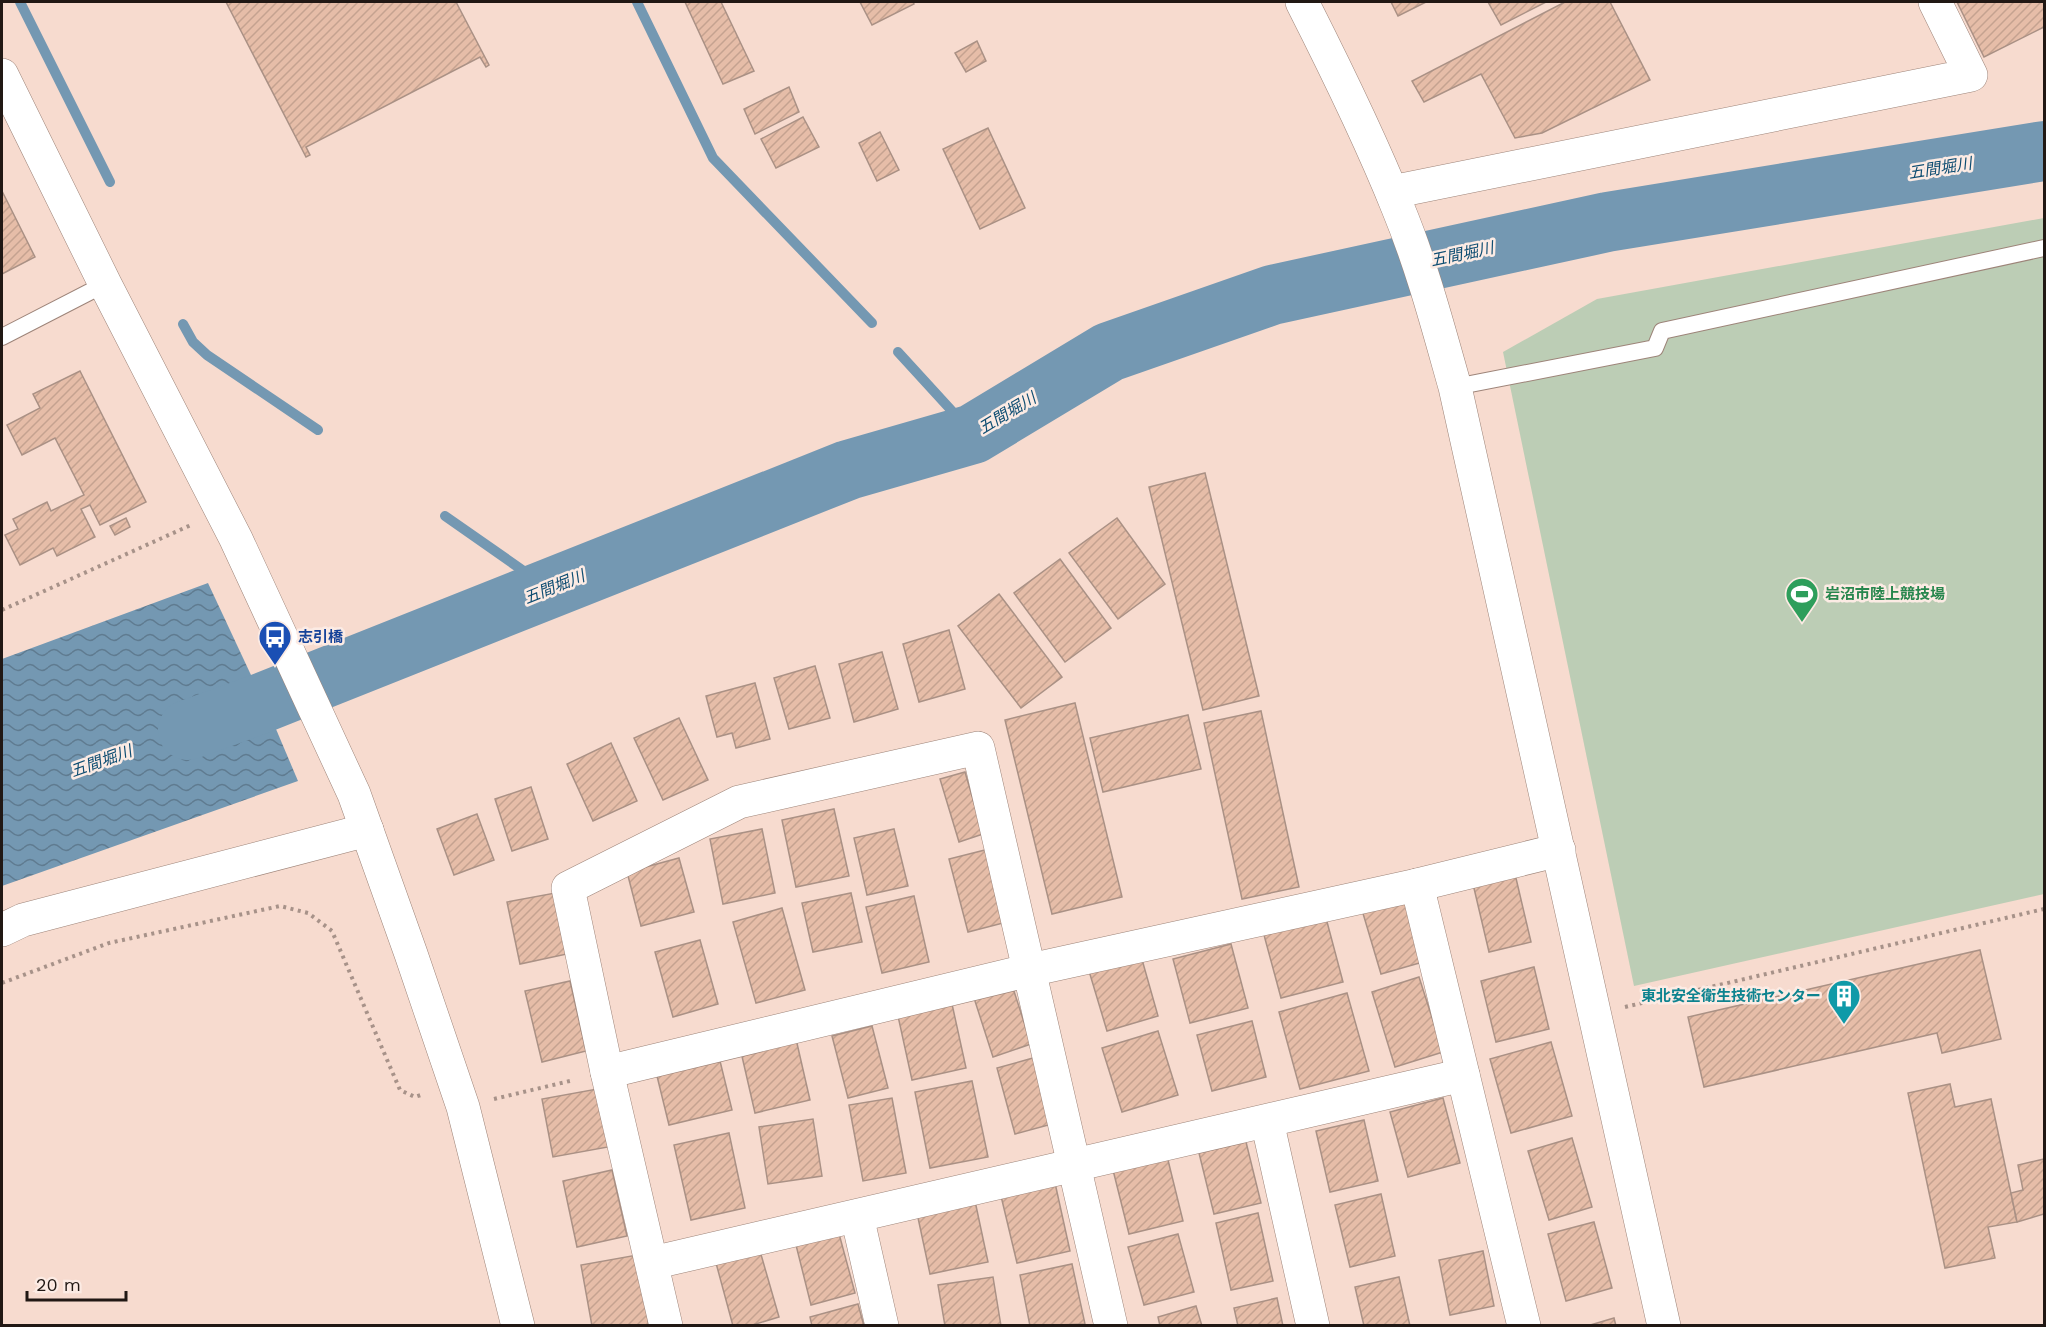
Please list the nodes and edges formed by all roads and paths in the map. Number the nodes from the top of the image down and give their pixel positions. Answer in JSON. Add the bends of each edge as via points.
{"nodes":[{"id":1,"x":1302,"y":2,"type":"edge"},
{"id":2,"x":1935,"y":2,"type":"edge"},
{"id":3,"x":2,"y":75,"type":"edge"},
{"id":4,"x":1395,"y":201,"type":"junction"},
{"id":5,"x":2044,"y":248,"type":"edge"},
{"id":6,"x":105,"y":284,"type":"junction"},
{"id":7,"x":2,"y":337,"type":"edge"},
{"id":8,"x":1455,"y":387,"type":"junction"},
{"id":9,"x":221,"y":509,"type":"junction"},
{"id":10,"x":2,"y":610,"type":"edge"},
{"id":11,"x":367,"y":831,"type":"junction"},
{"id":12,"x":1559,"y":850,"type":"junction"},
{"id":13,"x":1417,"y":885,"type":"junction"},
{"id":14,"x":2044,"y":909,"type":"edge"},
{"id":15,"x":2,"y":930,"type":"edge"},
{"id":16,"x":1030,"y":970,"type":"junction"},
{"id":17,"x":2,"y":983,"type":"edge"},
{"id":18,"x":1624,"y":1008,"type":"dead end"},
{"id":19,"x":607,"y":1072,"type":"junction"},
{"id":20,"x":1463,"y":1075,"type":"junction"},
{"id":21,"x":456,"y":1084,"type":"junction"},
{"id":22,"x":490,"y":1100,"type":"dead end"},
{"id":23,"x":1267,"y":1121,"type":"junction"},
{"id":24,"x":1075,"y":1165,"type":"junction"},
{"id":25,"x":857,"y":1216,"type":"junction"},
{"id":26,"x":652,"y":1263,"type":"junction"},
{"id":27,"x":518,"y":1326,"type":"edge"},
{"id":28,"x":666,"y":1326,"type":"edge"},
{"id":29,"x":882,"y":1326,"type":"edge"},
{"id":30,"x":1111,"y":1326,"type":"edge"},
{"id":31,"x":1313,"y":1326,"type":"edge"},
{"id":32,"x":1524,"y":1326,"type":"edge"},
{"id":33,"x":1664,"y":1326,"type":"edge"}],
"edges":[{"from":1,"to":4,"type":"street"},
{"from":2,"to":4,"type":"street","via":[[1971,75]]},
{"from":3,"to":6,"type":"street"},
{"from":4,"to":8,"type":"street"},
{"from":5,"to":8,"type":"lane","via":[[1662,332],[1655,348]]},
{"from":6,"to":7,"type":"lane"},
{"from":6,"to":9,"type":"street"},
{"from":8,"to":12,"type":"street"},
{"from":9,"to":10,"type":"path"},
{"from":9,"to":11,"type":"street","via":[[354,794]]},
{"from":11,"to":15,"type":"street","via":[[23,920]]},
{"from":11,"to":21,"type":"street"},
{"from":12,"to":13,"type":"street"},
{"from":12,"to":33,"type":"street"},
{"from":13,"to":16,"type":"street"},
{"from":13,"to":20,"type":"street"},
{"from":14,"to":18,"type":"path"},
{"from":16,"to":19,"type":"street"},
{"from":16,"to":19,"type":"street","via":[[978,748],[739,802],[568,888]]},
{"from":16,"to":24,"type":"street"},
{"from":17,"to":21,"type":"path","via":[[109,943],[280,906],[308,913],[332,931],[400,1090],[415,1097]]},
{"from":19,"to":22,"type":"path"},
{"from":19,"to":26,"type":"street"},
{"from":20,"to":23,"type":"street"},
{"from":20,"to":32,"type":"street"},
{"from":21,"to":27,"type":"street"},
{"from":23,"to":24,"type":"street"},
{"from":23,"to":31,"type":"street"},
{"from":24,"to":25,"type":"street"},
{"from":24,"to":30,"type":"street"},
{"from":25,"to":26,"type":"street"},
{"from":25,"to":29,"type":"street"},
{"from":26,"to":28,"type":"street"}]}
